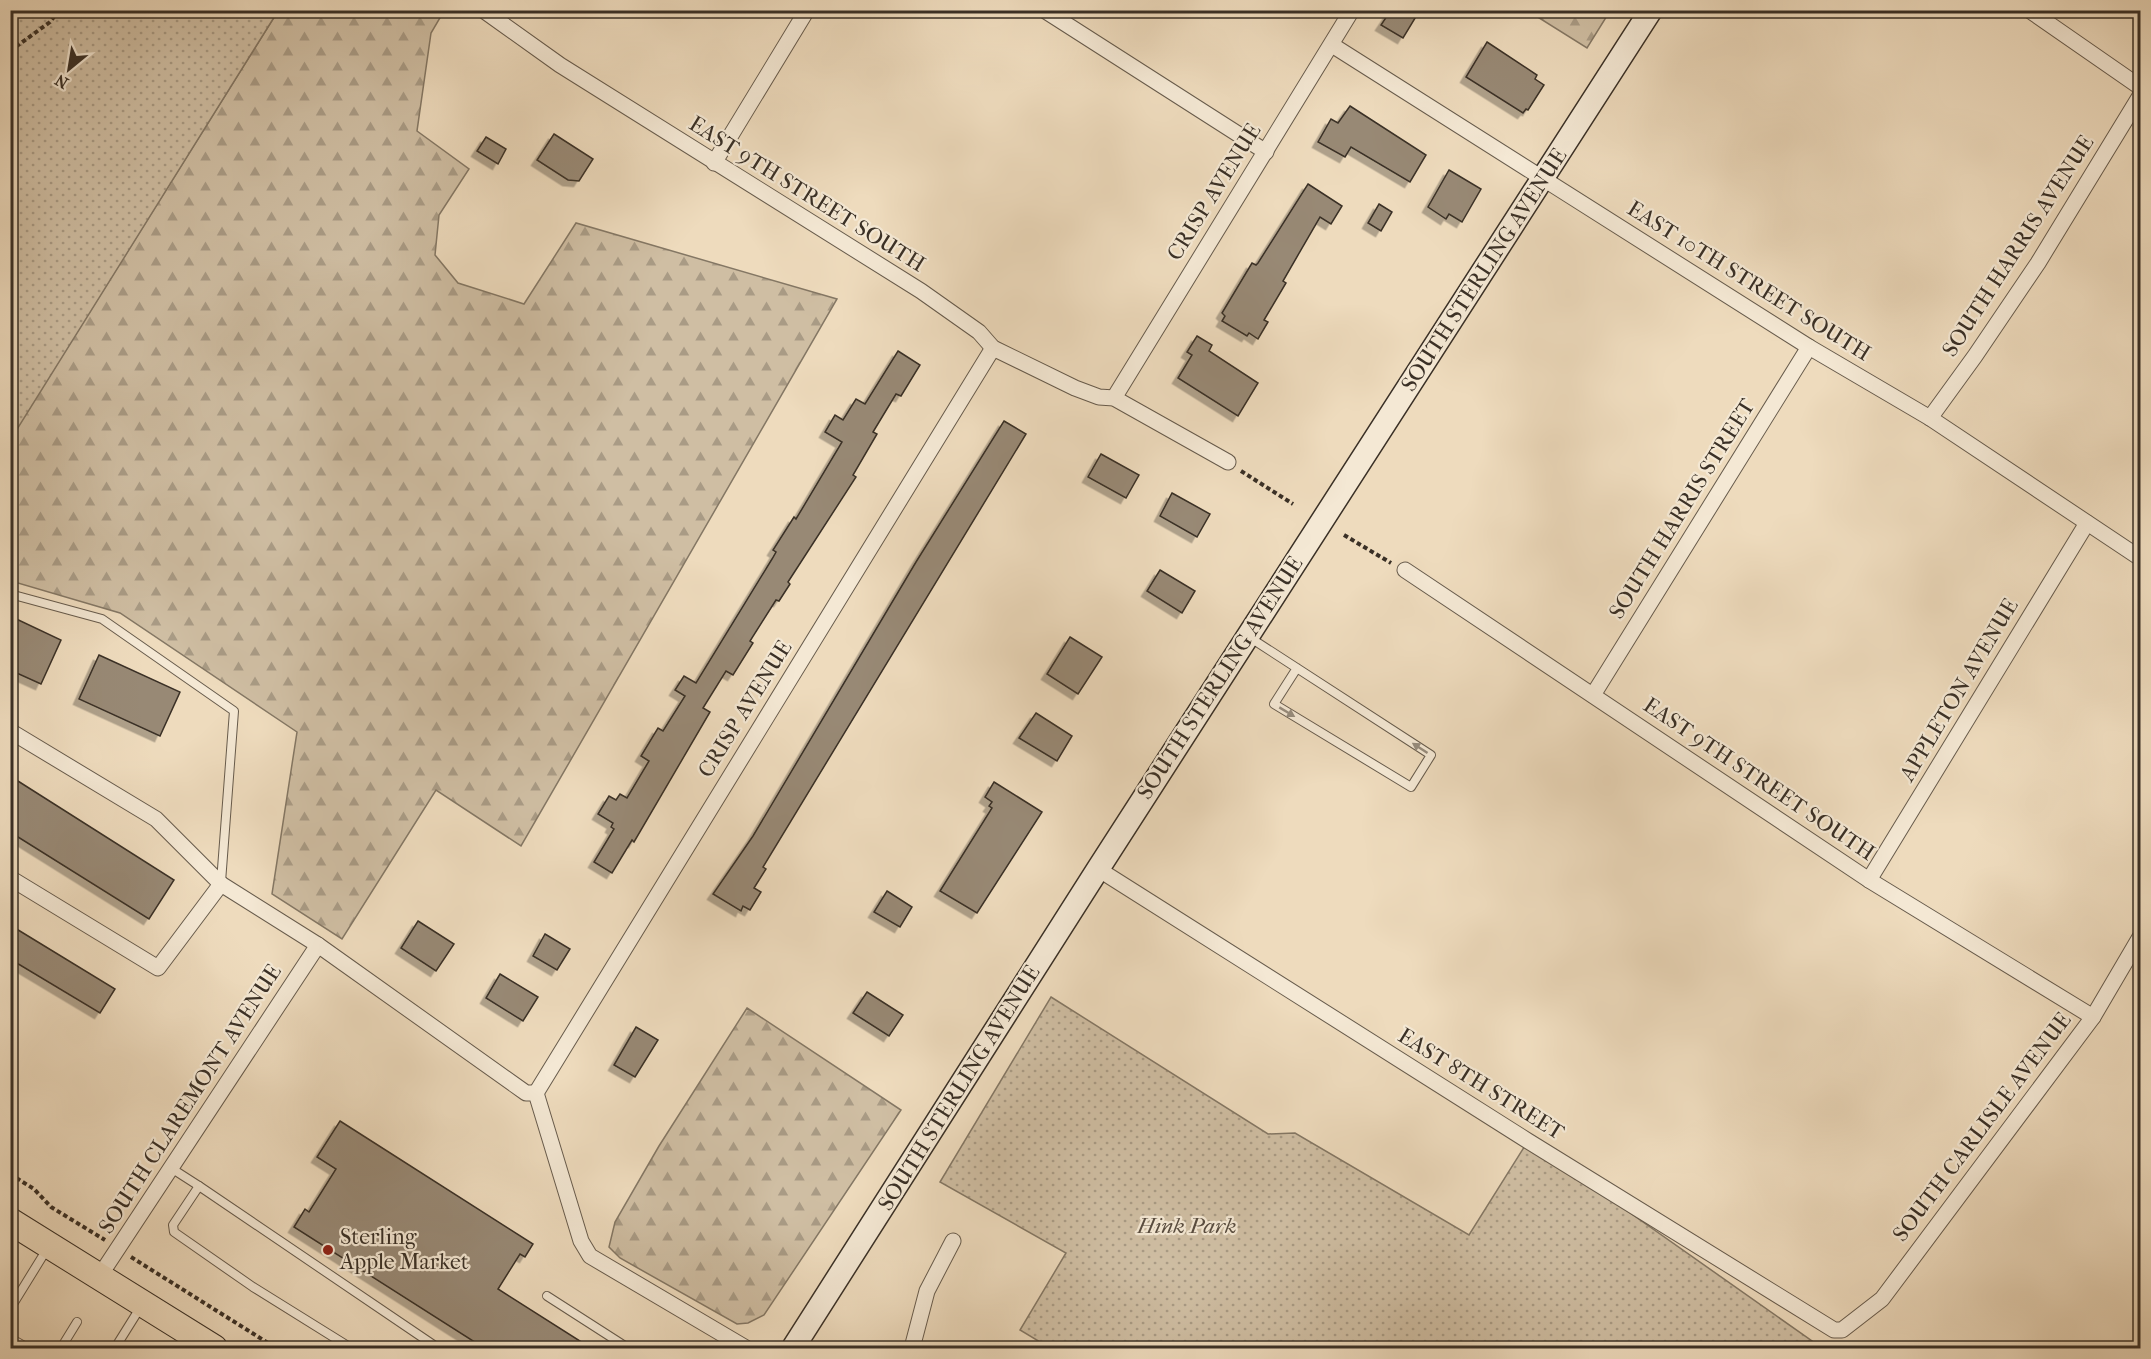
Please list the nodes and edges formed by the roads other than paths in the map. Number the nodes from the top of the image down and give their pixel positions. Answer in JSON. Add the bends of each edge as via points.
{"nodes":[{"id":1,"x":483,"y":10,"type":"edge"},
{"id":2,"x":807,"y":10,"type":"edge"},
{"id":3,"x":1044,"y":10,"type":"edge"},
{"id":4,"x":1352,"y":10,"type":"edge"},
{"id":5,"x":1651,"y":10,"type":"edge"},
{"id":6,"x":2029,"y":10,"type":"edge"},
{"id":7,"x":1332,"y":45,"type":"junction"},
{"id":8,"x":2140,"y":87,"type":"edge"},
{"id":9,"x":2140,"y":96,"type":"edge"},
{"id":10,"x":1266,"y":152,"type":"junction"},
{"id":11,"x":714,"y":163,"type":"junction"},
{"id":12,"x":1543,"y":178,"type":"junction"},
{"id":13,"x":1809,"y":347,"type":"junction"},
{"id":14,"x":993,"y":348,"type":"junction"},
{"id":15,"x":1114,"y":398,"type":"junction"},
{"id":16,"x":1930,"y":418,"type":"junction"},
{"id":17,"x":1228,"y":462,"type":"road end"},
{"id":18,"x":2087,"y":523,"type":"junction"},
{"id":19,"x":2140,"y":558,"type":"edge"},
{"id":20,"x":1405,"y":570,"type":"road end"},
{"id":21,"x":10,"y":594,"type":"edge"},
{"id":22,"x":1248,"y":636,"type":"junction"},
{"id":23,"x":1297,"y":668,"type":"junction"},
{"id":24,"x":1593,"y":695,"type":"junction"},
{"id":25,"x":10,"y":731,"type":"edge"},
{"id":26,"x":1098,"y":869,"type":"junction"},
{"id":27,"x":10,"y":878,"type":"edge"},
{"id":28,"x":1869,"y":880,"type":"junction"},
{"id":29,"x":221,"y":884,"type":"junction"},
{"id":30,"x":2140,"y":937,"type":"edge"},
{"id":31,"x":318,"y":945,"type":"junction"},
{"id":32,"x":2093,"y":1017,"type":"junction"},
{"id":33,"x":536,"y":1093,"type":"junction"},
{"id":34,"x":171,"y":1167,"type":"junction"},
{"id":35,"x":199,"y":1186,"type":"junction"},
{"id":36,"x":10,"y":1221,"type":"edge"},
{"id":37,"x":953,"y":1241,"type":"dead end"},
{"id":38,"x":50,"y":1245,"type":"junction"},
{"id":39,"x":99,"y":1277,"type":"junction"},
{"id":40,"x":547,"y":1296,"type":"dead end"},
{"id":41,"x":143,"y":1304,"type":"junction"},
{"id":42,"x":10,"y":1309,"type":"edge"},
{"id":43,"x":76,"y":1322,"type":"dead end"},
{"id":44,"x":1842,"y":1330,"type":"joint"},
{"id":45,"x":10,"y":1338,"type":"edge"},
{"id":46,"x":27,"y":1348,"type":"edge"},
{"id":47,"x":61,"y":1348,"type":"edge"},
{"id":48,"x":114,"y":1348,"type":"edge"},
{"id":49,"x":214,"y":1348,"type":"edge"},
{"id":50,"x":351,"y":1348,"type":"edge"},
{"id":51,"x":438,"y":1348,"type":"edge"},
{"id":52,"x":628,"y":1348,"type":"edge"},
{"id":53,"x":746,"y":1348,"type":"edge"},
{"id":54,"x":793,"y":1348,"type":"edge"},
{"id":55,"x":912,"y":1348,"type":"edge"}],
"edges":[{"from":1,"to":11,"type":"street","name":"EAST 9TH STREET SOUTH","via":[[560,65]]},
{"from":2,"to":11,"type":"street"},
{"from":3,"to":10,"type":"street"},
{"from":4,"to":7,"type":"street","name":"CRISP AVENUE"},
{"from":5,"to":12,"type":"main road","name":"SOUTH STERLING AVENUE"},
{"from":6,"to":8,"type":"street"},
{"from":7,"to":10,"type":"street","name":"CRISP AVENUE"},
{"from":7,"to":12,"type":"street","name":"EAST 10TH STREET SOUTH"},
{"from":9,"to":16,"type":"street","name":"SOUTH HARRIS AVENUE","via":[[2038,263]]},
{"from":10,"to":15,"type":"street","name":"CRISP AVENUE"},
{"from":11,"to":14,"type":"street","name":"EAST 9TH STREET SOUTH","via":[[921,291],[979,332]]},
{"from":12,"to":13,"type":"street","name":"EAST 10TH STREET SOUTH"},
{"from":12,"to":22,"type":"main road","name":"SOUTH STERLING AVENUE"},
{"from":13,"to":16,"type":"street","name":"EAST 10TH STREET SOUTH"},
{"from":13,"to":24,"type":"street","name":"SOUTH HARRIS STREET"},
{"from":14,"to":15,"type":"street","name":"EAST 9TH STREET SOUTH","via":[[1075,388]]},
{"from":14,"to":33,"type":"street","name":"CRISP AVENUE"},
{"from":15,"to":17,"type":"street","name":"EAST 9TH STREET SOUTH"},
{"from":16,"to":18,"type":"street","name":"EAST 10TH STREET SOUTH"},
{"from":18,"to":19,"type":"street","name":"EAST 10TH STREET SOUTH"},
{"from":18,"to":28,"type":"street","name":"APPLETON AVENUE"},
{"from":20,"to":24,"type":"street","name":"EAST 9TH STREET SOUTH"},
{"from":21,"to":29,"type":"lane","via":[[102,619],[234,711]]},
{"from":22,"to":23,"type":"lane"},
{"from":22,"to":26,"type":"main road","name":"SOUTH STERLING AVENUE"},
{"from":23,"to":23,"type":"lane","one_way":true,"via":[[1274,704],[1411,787],[1431,755]]},
{"from":24,"to":28,"type":"street","name":"EAST 9TH STREET SOUTH"},
{"from":25,"to":29,"type":"street","via":[[156,819]]},
{"from":26,"to":44,"type":"street","name":"EAST 8TH STREET","via":[[1538,1147],[1834,1330]]},
{"from":26,"to":54,"type":"main road","name":"SOUTH STERLING AVENUE"},
{"from":27,"to":29,"type":"street","via":[[158,968]]},
{"from":28,"to":32,"type":"street","name":"EAST 9TH STREET SOUTH"},
{"from":29,"to":31,"type":"street"},
{"from":30,"to":32,"type":"street","name":"SOUTH CARLISLE AVENUE"},
{"from":31,"to":33,"type":"street","via":[[526,1093]]},
{"from":31,"to":34,"type":"street","name":"SOUTH CLAREMONT AVENUE"},
{"from":32,"to":44,"type":"street","name":"SOUTH CARLISLE AVENUE","via":[[1882,1299]]},
{"from":33,"to":53,"type":"street","via":[[581,1241],[590,1256]]},
{"from":34,"to":35,"type":"lane"},
{"from":34,"to":39,"type":"street","name":"SOUTH CLAREMONT AVENUE"},
{"from":35,"to":50,"type":"lane","via":[[173,1225],[174,1232]]},
{"from":35,"to":51,"type":"lane"},
{"from":36,"to":38,"type":"main road"},
{"from":37,"to":55,"type":"street","via":[[927,1291]]},
{"from":38,"to":39,"type":"main road"},
{"from":38,"to":42,"type":"lane"},
{"from":39,"to":41,"type":"main road"},
{"from":40,"to":52,"type":"lane"},
{"from":41,"to":48,"type":"lane"},
{"from":41,"to":49,"type":"main road"},
{"from":43,"to":47,"type":"lane"},
{"from":45,"to":46,"type":"lane"}]}
